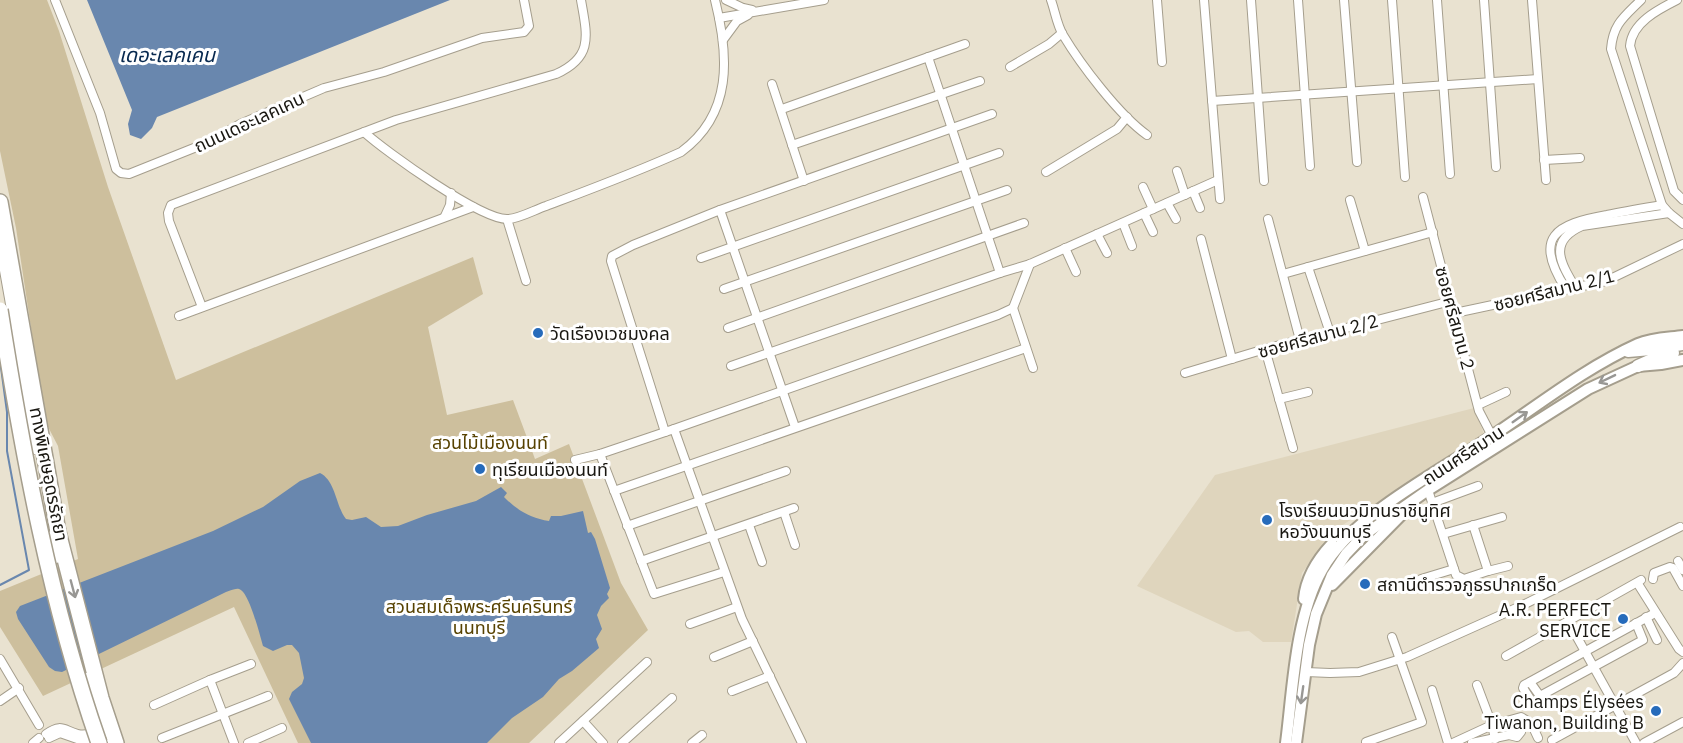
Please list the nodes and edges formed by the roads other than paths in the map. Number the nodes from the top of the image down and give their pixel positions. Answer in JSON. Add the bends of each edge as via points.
{"nodes":[{"id":1,"x":55,"y":0,"type":"edge"},
{"id":2,"x":524,"y":0,"type":"edge"},
{"id":3,"x":581,"y":0,"type":"edge"},
{"id":4,"x":714,"y":0,"type":"edge"},
{"id":5,"x":726,"y":0,"type":"edge"},
{"id":6,"x":824,"y":0,"type":"edge"},
{"id":7,"x":1051,"y":0,"type":"edge"},
{"id":8,"x":1157,"y":0,"type":"edge"},
{"id":9,"x":1204,"y":0,"type":"edge"},
{"id":10,"x":1251,"y":0,"type":"edge"},
{"id":11,"x":1298,"y":0,"type":"edge"},
{"id":12,"x":1344,"y":0,"type":"edge"},
{"id":13,"x":1392,"y":0,"type":"edge"},
{"id":14,"x":1437,"y":0,"type":"edge"},
{"id":15,"x":1484,"y":0,"type":"edge"},
{"id":16,"x":1532,"y":0,"type":"edge"},
{"id":17,"x":1641,"y":0,"type":"edge"},
{"id":18,"x":1677,"y":0,"type":"edge"},
{"id":19,"x":757,"y":11,"type":"junction"},
{"id":20,"x":719,"y":18,"type":"junction"},
{"id":21,"x":1062,"y":33,"type":"junction"},
{"id":22,"x":722,"y":41,"type":"junction"},
{"id":23,"x":965,"y":44,"type":"dead end"},
{"id":24,"x":928,"y":57,"type":"junction"},
{"id":25,"x":1162,"y":62,"type":"dead end"},
{"id":26,"x":1010,"y":67,"type":"dead end"},
{"id":27,"x":1538,"y":79,"type":"junction"},
{"id":28,"x":980,"y":81,"type":"dead end"},
{"id":29,"x":1490,"y":82,"type":"junction"},
{"id":30,"x":772,"y":84,"type":"dead end"},
{"id":31,"x":1443,"y":85,"type":"junction"},
{"id":32,"x":1399,"y":88,"type":"junction"},
{"id":33,"x":1351,"y":91,"type":"junction"},
{"id":34,"x":940,"y":94,"type":"junction"},
{"id":35,"x":1305,"y":94,"type":"junction"},
{"id":36,"x":1258,"y":98,"type":"junction"},
{"id":37,"x":1212,"y":101,"type":"junction"},
{"id":38,"x":782,"y":109,"type":"junction"},
{"id":39,"x":992,"y":114,"type":"dead end"},
{"id":40,"x":1127,"y":117,"type":"junction"},
{"id":41,"x":951,"y":128,"type":"junction"},
{"id":42,"x":364,"y":132,"type":"junction"},
{"id":43,"x":1147,"y":135,"type":"dead end"},
{"id":44,"x":792,"y":145,"type":"junction"},
{"id":45,"x":999,"y":153,"type":"dead end"},
{"id":46,"x":1580,"y":158,"type":"dead end"},
{"id":47,"x":1544,"y":160,"type":"junction"},
{"id":48,"x":1357,"y":162,"type":"dead end"},
{"id":49,"x":964,"y":165,"type":"junction"},
{"id":50,"x":1310,"y":166,"type":"dead end"},
{"id":51,"x":1496,"y":166,"type":"dead end"},
{"id":52,"x":1177,"y":171,"type":"dead end"},
{"id":53,"x":1046,"y":172,"type":"dead end"},
{"id":54,"x":1450,"y":174,"type":"dead end"},
{"id":55,"x":1405,"y":177,"type":"dead end"},
{"id":56,"x":1218,"y":180,"type":"junction"},
{"id":57,"x":1546,"y":180,"type":"dead end"},
{"id":58,"x":804,"y":181,"type":"junction"},
{"id":59,"x":1264,"y":181,"type":"dead end"},
{"id":60,"x":1143,"y":187,"type":"dead end"},
{"id":61,"x":1007,"y":190,"type":"dead end"},
{"id":62,"x":451,"y":193,"type":"junction"},
{"id":63,"x":1189,"y":193,"type":"junction"},
{"id":64,"x":1423,"y":197,"type":"dead end"},
{"id":65,"x":1220,"y":200,"type":"dead end"},
{"id":66,"x":1350,"y":200,"type":"dead end"},
{"id":67,"x":1683,"y":200,"type":"edge"},
{"id":68,"x":976,"y":201,"type":"junction"},
{"id":69,"x":0,"y":202,"type":"edge"},
{"id":70,"x":1167,"y":203,"type":"junction"},
{"id":71,"x":1662,"y":205,"type":"junction"},
{"id":72,"x":473,"y":207,"type":"junction"},
{"id":73,"x":1200,"y":208,"type":"dead end"},
{"id":74,"x":1153,"y":209,"type":"junction"},
{"id":75,"x":720,"y":210,"type":"junction"},
{"id":76,"x":1144,"y":213,"type":"junction"},
{"id":77,"x":1669,"y":213,"type":"junction"},
{"id":78,"x":445,"y":216,"type":"junction"},
{"id":79,"x":507,"y":219,"type":"junction"},
{"id":80,"x":1176,"y":219,"type":"dead end"},
{"id":81,"x":1268,"y":219,"type":"dead end"},
{"id":82,"x":1589,"y":222,"type":"junction"},
{"id":83,"x":1024,"y":223,"type":"dead end"},
{"id":84,"x":1123,"y":223,"type":"junction"},
{"id":85,"x":1683,"y":224,"type":"edge"},
{"id":86,"x":1153,"y":232,"type":"dead end"},
{"id":87,"x":1433,"y":232,"type":"junction"},
{"id":88,"x":1097,"y":234,"type":"junction"},
{"id":89,"x":988,"y":236,"type":"junction"},
{"id":90,"x":1201,"y":239,"type":"dead end"},
{"id":91,"x":1683,"y":244,"type":"edge"},
{"id":92,"x":733,"y":246,"type":"junction"},
{"id":93,"x":1132,"y":246,"type":"dead end"},
{"id":94,"x":0,"y":248,"type":"edge"},
{"id":95,"x":1065,"y":249,"type":"junction"},
{"id":96,"x":1365,"y":250,"type":"junction"},
{"id":97,"x":1107,"y":253,"type":"dead end"},
{"id":98,"x":701,"y":258,"type":"dead end"},
{"id":99,"x":1030,"y":264,"type":"junction"},
{"id":100,"x":1308,"y":267,"type":"junction"},
{"id":101,"x":1076,"y":272,"type":"dead end"},
{"id":102,"x":1000,"y":273,"type":"junction"},
{"id":103,"x":1283,"y":274,"type":"junction"},
{"id":104,"x":526,"y":281,"type":"dead end"},
{"id":105,"x":746,"y":282,"type":"junction"},
{"id":106,"x":1575,"y":287,"type":"junction"},
{"id":107,"x":724,"y":289,"type":"dead end"},
{"id":108,"x":1566,"y":289,"type":"junction"},
{"id":109,"x":1451,"y":301,"type":"junction"},
{"id":110,"x":202,"y":307,"type":"junction"},
{"id":111,"x":1013,"y":308,"type":"junction"},
{"id":112,"x":0,"y":310,"type":"edge"},
{"id":113,"x":1455,"y":313,"type":"junction"},
{"id":114,"x":178,"y":316,"type":"dead end"},
{"id":115,"x":758,"y":318,"type":"junction"},
{"id":116,"x":728,"y":328,"type":"dead end"},
{"id":117,"x":1330,"y":333,"type":"junction"},
{"id":118,"x":1683,"y":336,"type":"edge"},
{"id":119,"x":1300,"y":340,"type":"junction"},
{"id":120,"x":1683,"y":344,"type":"edge"},
{"id":121,"x":1026,"y":348,"type":"junction"},
{"id":122,"x":1265,"y":349,"type":"junction"},
{"id":123,"x":1628,"y":351,"type":"junction"},
{"id":124,"x":1683,"y":352,"type":"edge"},
{"id":125,"x":770,"y":353,"type":"junction"},
{"id":126,"x":1232,"y":359,"type":"junction"},
{"id":127,"x":1683,"y":360,"type":"edge"},
{"id":128,"x":731,"y":366,"type":"dead end"},
{"id":129,"x":1638,"y":366,"type":"junction"},
{"id":130,"x":1033,"y":368,"type":"dead end"},
{"id":131,"x":1185,"y":373,"type":"dead end"},
{"id":132,"x":783,"y":391,"type":"junction"},
{"id":133,"x":1308,"y":392,"type":"dead end"},
{"id":134,"x":1506,"y":392,"type":"dead end"},
{"id":135,"x":1279,"y":399,"type":"junction"},
{"id":136,"x":1478,"y":405,"type":"junction"},
{"id":137,"x":795,"y":427,"type":"junction"},
{"id":138,"x":674,"y":429,"type":"junction"},
{"id":139,"x":664,"y":432,"type":"junction"},
{"id":140,"x":1492,"y":436,"type":"junction"},
{"id":141,"x":1293,"y":448,"type":"dead end"},
{"id":142,"x":600,"y":454,"type":"junction"},
{"id":143,"x":575,"y":460,"type":"dead end"},
{"id":144,"x":685,"y":466,"type":"junction"},
{"id":145,"x":786,"y":471,"type":"dead end"},
{"id":146,"x":1478,"y":486,"type":"dead end"},
{"id":147,"x":614,"y":491,"type":"junction"},
{"id":148,"x":1424,"y":493,"type":"junction"},
{"id":149,"x":698,"y":501,"type":"junction"},
{"id":150,"x":1432,"y":502,"type":"junction"},
{"id":151,"x":794,"y":508,"type":"dead end"},
{"id":152,"x":783,"y":512,"type":"junction"},
{"id":153,"x":1502,"y":517,"type":"dead end"},
{"id":154,"x":749,"y":525,"type":"junction"},
{"id":155,"x":1473,"y":525,"type":"junction"},
{"id":156,"x":627,"y":526,"type":"junction"},
{"id":157,"x":1680,"y":527,"type":"dead end"},
{"id":158,"x":1443,"y":534,"type":"junction"},
{"id":159,"x":712,"y":538,"type":"junction"},
{"id":160,"x":795,"y":545,"type":"dead end"},
{"id":161,"x":56,"y":559,"type":"dead end"},
{"id":162,"x":641,"y":561,"type":"junction"},
{"id":163,"x":1678,"y":561,"type":"dead end"},
{"id":164,"x":762,"y":562,"type":"dead end"},
{"id":165,"x":1508,"y":566,"type":"dead end"},
{"id":166,"x":1454,"y":569,"type":"junction"},
{"id":167,"x":1683,"y":570,"type":"edge"},
{"id":168,"x":1488,"y":571,"type":"junction"},
{"id":169,"x":724,"y":572,"type":"junction"},
{"id":170,"x":1421,"y":579,"type":"dead end"},
{"id":171,"x":1653,"y":579,"type":"dead end"},
{"id":172,"x":1683,"y":586,"type":"edge"},
{"id":173,"x":737,"y":607,"type":"junction"},
{"id":174,"x":1655,"y":613,"type":"junction"},
{"id":175,"x":1646,"y":617,"type":"junction"},
{"id":176,"x":1568,"y":621,"type":"junction"},
{"id":177,"x":1636,"y":623,"type":"junction"},
{"id":178,"x":690,"y":624,"type":"dead end"},
{"id":179,"x":1392,"y":637,"type":"dead end"},
{"id":180,"x":1657,"y":640,"type":"dead end"},
{"id":181,"x":753,"y":641,"type":"junction"},
{"id":182,"x":1585,"y":652,"type":"junction"},
{"id":183,"x":1683,"y":652,"type":"edge"},
{"id":184,"x":1506,"y":656,"type":"dead end"},
{"id":185,"x":714,"y":657,"type":"dead end"},
{"id":186,"x":0,"y":659,"type":"edge"},
{"id":187,"x":1401,"y":659,"type":"junction"},
{"id":188,"x":647,"y":662,"type":"dead end"},
{"id":189,"x":1683,"y":663,"type":"edge"},
{"id":190,"x":251,"y":664,"type":"dead end"},
{"id":191,"x":1594,"y":668,"type":"junction"},
{"id":192,"x":1306,"y":672,"type":"junction"},
{"id":193,"x":1683,"y":672,"type":"edge"},
{"id":194,"x":1674,"y":673,"type":"junction"},
{"id":195,"x":770,"y":676,"type":"junction"},
{"id":196,"x":86,"y":677,"type":"dead end"},
{"id":197,"x":210,"y":680,"type":"junction"},
{"id":198,"x":1530,"y":682,"type":"junction"},
{"id":199,"x":1478,"y":685,"type":"dead end"},
{"id":200,"x":19,"y":688,"type":"junction"},
{"id":201,"x":1432,"y":690,"type":"dead end"},
{"id":202,"x":732,"y":691,"type":"dead end"},
{"id":203,"x":268,"y":696,"type":"dead end"},
{"id":204,"x":672,"y":698,"type":"dead end"},
{"id":205,"x":0,"y":701,"type":"edge"},
{"id":206,"x":154,"y":705,"type":"dead end"},
{"id":207,"x":1534,"y":705,"type":"dead end"},
{"id":208,"x":1615,"y":706,"type":"junction"},
{"id":209,"x":223,"y":715,"type":"junction"},
{"id":210,"x":583,"y":721,"type":"junction"},
{"id":211,"x":1683,"y":722,"type":"edge"},
{"id":212,"x":39,"y":725,"type":"dead end"},
{"id":213,"x":1492,"y":725,"type":"junction"},
{"id":214,"x":282,"y":728,"type":"dead end"},
{"id":215,"x":702,"y":735,"type":"dead end"},
{"id":216,"x":1509,"y":735,"type":"dead end"},
{"id":217,"x":44,"y":738,"type":"edge"},
{"id":218,"x":162,"y":738,"type":"dead end"},
{"id":219,"x":1495,"y":739,"type":"junction"},
{"id":220,"x":105,"y":740,"type":"edge"},
{"id":221,"x":1536,"y":740,"type":"edge"},
{"id":222,"x":1366,"y":742,"type":"edge"},
{"id":223,"x":1553,"y":742,"type":"edge"},
{"id":224,"x":234,"y":743,"type":"edge"},
{"id":225,"x":248,"y":743,"type":"edge"},
{"id":226,"x":559,"y":743,"type":"edge"},
{"id":227,"x":603,"y":743,"type":"edge"},
{"id":228,"x":622,"y":743,"type":"edge"},
{"id":229,"x":692,"y":743,"type":"edge"},
{"id":230,"x":802,"y":743,"type":"edge"},
{"id":231,"x":1286,"y":743,"type":"edge"},
{"id":232,"x":1296,"y":743,"type":"edge"},
{"id":233,"x":1448,"y":743,"type":"edge"},
{"id":234,"x":1453,"y":743,"type":"edge"},
{"id":235,"x":1472,"y":743,"type":"edge"},
{"id":236,"x":1636,"y":743,"type":"edge"},
{"id":237,"x":1644,"y":743,"type":"edge"}],
"edges":[{"from":1,"to":2,"type":"street","name":"ถนนเดอะเลคเคน","via":[[100,113],[116,169],[129,174],[209,142],[240,124],[324,88],[482,38],[524,32],[529,26]]},
{"from":3,"to":42,"type":"street","via":[[586,45],[576,63],[567,69]]},
{"from":4,"to":20,"type":"street"},
{"from":5,"to":19,"type":"street"},
{"from":6,"to":19,"type":"street"},
{"from":7,"to":21,"type":"street"},
{"from":8,"to":25,"type":"street"},
{"from":9,"to":37,"type":"street"},
{"from":10,"to":36,"type":"street"},
{"from":11,"to":35,"type":"street"},
{"from":12,"to":33,"type":"street"},
{"from":13,"to":32,"type":"street"},
{"from":14,"to":31,"type":"street"},
{"from":15,"to":29,"type":"street"},
{"from":16,"to":27,"type":"street"},
{"from":17,"to":71,"type":"street","via":[[1617,24],[1611,49]]},
{"from":18,"to":67,"type":"street","via":[[1655,11],[1633,32],[1630,46],[1674,191]]},
{"from":19,"to":20,"type":"street"},
{"from":19,"to":22,"type":"street","via":[[737,21]]},
{"from":20,"to":22,"type":"street"},
{"from":21,"to":26,"type":"street"},
{"from":21,"to":40,"type":"street","via":[[1092,77]]},
{"from":22,"to":79,"type":"street","via":[[724,83],[720,100],[695,141],[661,161]]},
{"from":23,"to":24,"type":"street"},
{"from":24,"to":34,"type":"street"},
{"from":24,"to":38,"type":"street"},
{"from":27,"to":29,"type":"street"},
{"from":27,"to":47,"type":"street"},
{"from":28,"to":34,"type":"street"},
{"from":29,"to":31,"type":"street"},
{"from":29,"to":51,"type":"street"},
{"from":30,"to":38,"type":"street"},
{"from":31,"to":32,"type":"street"},
{"from":31,"to":54,"type":"street"},
{"from":32,"to":33,"type":"street"},
{"from":32,"to":55,"type":"street"},
{"from":33,"to":35,"type":"street"},
{"from":33,"to":48,"type":"street"},
{"from":34,"to":41,"type":"street"},
{"from":34,"to":44,"type":"street"},
{"from":35,"to":36,"type":"street"},
{"from":35,"to":50,"type":"street"},
{"from":36,"to":37,"type":"street"},
{"from":36,"to":59,"type":"street"},
{"from":37,"to":56,"type":"street"},
{"from":38,"to":44,"type":"street"},
{"from":39,"to":41,"type":"street"},
{"from":40,"to":43,"type":"street"},
{"from":40,"to":53,"type":"street","via":[[1117,129]]},
{"from":41,"to":49,"type":"street"},
{"from":41,"to":58,"type":"street"},
{"from":42,"to":62,"type":"street"},
{"from":42,"to":110,"type":"street","via":[[171,205],[169,221]]},
{"from":44,"to":58,"type":"street"},
{"from":45,"to":49,"type":"street"},
{"from":46,"to":47,"type":"street"},
{"from":47,"to":57,"type":"street"},
{"from":49,"to":68,"type":"street"},
{"from":49,"to":92,"type":"street"},
{"from":52,"to":63,"type":"street"},
{"from":56,"to":63,"type":"street"},
{"from":56,"to":65,"type":"street"},
{"from":58,"to":75,"type":"street"},
{"from":60,"to":74,"type":"street"},
{"from":61,"to":68,"type":"street"},
{"from":62,"to":72,"type":"street"},
{"from":62,"to":78,"type":"street"},
{"from":63,"to":70,"type":"street"},
{"from":63,"to":73,"type":"street"},
{"from":64,"to":87,"type":"street","name":"ซอยศรีสมาน 2"},
{"from":66,"to":96,"type":"street"},
{"from":68,"to":89,"type":"street"},
{"from":68,"to":105,"type":"street"},
{"from":69,"to":220,"type":"highway","name":"ทางพิเศษอุดรรัถยา","one_way":true,"via":[[58,532],[101,698]]},
{"from":70,"to":74,"type":"street"},
{"from":70,"to":80,"type":"street"},
{"from":71,"to":77,"type":"street"},
{"from":71,"to":82,"type":"street"},
{"from":72,"to":78,"type":"street"},
{"from":72,"to":79,"type":"street"},
{"from":74,"to":76,"type":"street"},
{"from":75,"to":92,"type":"street"},
{"from":75,"to":139,"type":"street","via":[[633,245],[611,258]]},
{"from":76,"to":84,"type":"street"},
{"from":76,"to":86,"type":"street"},
{"from":77,"to":82,"type":"street"},
{"from":77,"to":85,"type":"street"},
{"from":78,"to":110,"type":"street"},
{"from":79,"to":104,"type":"street"},
{"from":81,"to":103,"type":"street"},
{"from":82,"to":106,"type":"street","via":[[1570,231],[1559,247]]},
{"from":82,"to":108,"type":"street","via":[[1563,226],[1553,237],[1551,263]]},
{"from":83,"to":89,"type":"street"},
{"from":84,"to":88,"type":"street"},
{"from":84,"to":93,"type":"street"},
{"from":87,"to":96,"type":"street"},
{"from":87,"to":109,"type":"street","name":"ซอยศรีสมาน 2"},
{"from":88,"to":95,"type":"street"},
{"from":88,"to":97,"type":"street"},
{"from":89,"to":102,"type":"street"},
{"from":89,"to":115,"type":"street"},
{"from":90,"to":126,"type":"street"},
{"from":91,"to":106,"type":"street","name":"ซอยศรีสมาน 2/1","via":[[1606,281]]},
{"from":92,"to":98,"type":"street"},
{"from":92,"to":105,"type":"street"},
{"from":94,"to":161,"type":"street"},
{"from":95,"to":99,"type":"street"},
{"from":95,"to":101,"type":"street"},
{"from":96,"to":100,"type":"street"},
{"from":99,"to":102,"type":"street"},
{"from":99,"to":111,"type":"street"},
{"from":100,"to":103,"type":"street"},
{"from":100,"to":117,"type":"street"},
{"from":102,"to":125,"type":"street"},
{"from":103,"to":119,"type":"street"},
{"from":105,"to":107,"type":"street"},
{"from":105,"to":115,"type":"street"},
{"from":106,"to":108,"type":"street","name":"ซอยศรีสมาน 2/1"},
{"from":108,"to":113,"type":"street","name":"ซอยศรีสมาน 2/1"},
{"from":109,"to":113,"type":"street","name":"ซอยศรีสมาน 2"},
{"from":109,"to":117,"type":"street","name":"ซอยศรีสมาน 2/2"},
{"from":110,"to":114,"type":"street"},
{"from":111,"to":121,"type":"street"},
{"from":111,"to":132,"type":"street"},
{"from":112,"to":220,"type":"highway","name":"ทางพิเศษอุดรรัถยา","bridge":true,"via":[[41,539],[84,700]]},
{"from":113,"to":136,"type":"street","name":"ซอยศรีสมาน 2"},
{"from":115,"to":116,"type":"street"},
{"from":115,"to":125,"type":"street"},
{"from":117,"to":119,"type":"street","name":"ซอยศรีสมาน 2/2"},
{"from":118,"to":123,"type":"main road","name":"ถนนศรีสมาน","via":[[1651,340]]},
{"from":119,"to":122,"type":"street","name":"ซอยศรีสมาน 2/2"},
{"from":120,"to":123,"type":"main road"},
{"from":121,"to":130,"type":"street"},
{"from":121,"to":137,"type":"street"},
{"from":122,"to":126,"type":"street","name":"ซอยศรีสมาน 2/2"},
{"from":122,"to":135,"type":"street"},
{"from":140,"to":123,"type":"main road","name":"ถนนศรีสมาน","one_way":true,"via":[[1580,375]]},
{"from":124,"to":129,"type":"main road","via":[[1663,355]]},
{"from":125,"to":128,"type":"street"},
{"from":125,"to":132,"type":"street"},
{"from":126,"to":131,"type":"street","name":"ซอยศรีสมาน 2/2"},
{"from":127,"to":129,"type":"main road","name":"ถนนศรีสมาน"},
{"from":129,"to":148,"type":"main road","name":"ถนนศรีสมาน","one_way":true,"via":[[1588,389]]},
{"from":132,"to":137,"type":"street"},
{"from":132,"to":138,"type":"street"},
{"from":133,"to":135,"type":"street"},
{"from":134,"to":136,"type":"street"},
{"from":135,"to":141,"type":"street"},
{"from":136,"to":140,"type":"street","name":"ซอยศรีสมาน 2"},
{"from":137,"to":144,"type":"street"},
{"from":138,"to":139,"type":"street"},
{"from":138,"to":144,"type":"street"},
{"from":139,"to":142,"type":"street"},
{"from":140,"to":231,"type":"main road","name":"ถนนศรีสมาน","via":[[1380,510],[1324,553],[1309,577],[1304,595]]},
{"from":142,"to":143,"type":"street"},
{"from":142,"to":147,"type":"street"},
{"from":144,"to":147,"type":"street"},
{"from":144,"to":149,"type":"street"},
{"from":145,"to":149,"type":"street"},
{"from":146,"to":150,"type":"street"},
{"from":147,"to":156,"type":"street"},
{"from":148,"to":150,"type":"street"},
{"from":148,"to":192,"type":"main road","name":"ถนนศรีสมาน","via":[[1322,597]]},
{"from":149,"to":156,"type":"street"},
{"from":149,"to":159,"type":"street"},
{"from":150,"to":158,"type":"street"},
{"from":151,"to":152,"type":"street"},
{"from":152,"to":154,"type":"street"},
{"from":152,"to":160,"type":"street"},
{"from":153,"to":155,"type":"street"},
{"from":154,"to":159,"type":"street"},
{"from":154,"to":164,"type":"street"},
{"from":155,"to":158,"type":"street"},
{"from":155,"to":168,"type":"street"},
{"from":156,"to":162,"type":"street"},
{"from":157,"to":187,"type":"street","via":[[1523,605]]},
{"from":158,"to":166,"type":"street"},
{"from":159,"to":162,"type":"street"},
{"from":159,"to":169,"type":"street"},
{"from":162,"to":169,"type":"street","via":[[656,595]]},
{"from":163,"to":167,"type":"street"},
{"from":165,"to":168,"type":"street"},
{"from":166,"to":168,"type":"street","via":[[1464,579]]},
{"from":166,"to":170,"type":"street"},
{"from":169,"to":173,"type":"street"},
{"from":171,"to":172,"type":"street","via":[[1654,573],[1670,567]]},
{"from":173,"to":178,"type":"street"},
{"from":173,"to":181,"type":"street"},
{"from":174,"to":175,"type":"street"},
{"from":174,"to":176,"type":"street","via":[[1639,582]]},
{"from":174,"to":183,"type":"street"},
{"from":175,"to":177,"type":"street"},
{"from":175,"to":180,"type":"street"},
{"from":176,"to":182,"type":"street"},
{"from":176,"to":184,"type":"street"},
{"from":177,"to":182,"type":"street"},
{"from":177,"to":191,"type":"street","via":[[1644,639]]},
{"from":179,"to":187,"type":"street"},
{"from":181,"to":185,"type":"street"},
{"from":181,"to":195,"type":"street"},
{"from":182,"to":191,"type":"street"},
{"from":182,"to":198,"type":"street"},
{"from":186,"to":200,"type":"street"},
{"from":187,"to":192,"type":"street","via":[[1359,672]]},
{"from":187,"to":222,"type":"street","via":[[1422,722]]},
{"from":188,"to":210,"type":"street"},
{"from":189,"to":194,"type":"street"},
{"from":190,"to":197,"type":"street"},
{"from":191,"to":198,"type":"street","via":[[1540,696]]},
{"from":191,"to":208,"type":"street"},
{"from":192,"to":232,"type":"main road","one_way":true},
{"from":193,"to":194,"type":"street"},
{"from":194,"to":208,"type":"street"},
{"from":195,"to":202,"type":"street"},
{"from":195,"to":230,"type":"street"},
{"from":196,"to":220,"type":"street"},
{"from":197,"to":206,"type":"street"},
{"from":197,"to":209,"type":"street"},
{"from":198,"to":207,"type":"street","via":[[1522,686]]},
{"from":199,"to":213,"type":"street"},
{"from":200,"to":205,"type":"street"},
{"from":200,"to":212,"type":"street"},
{"from":201,"to":233,"type":"street"},
{"from":203,"to":209,"type":"street"},
{"from":204,"to":228,"type":"street"},
{"from":208,"to":223,"type":"street"},
{"from":208,"to":236,"type":"street"},
{"from":209,"to":218,"type":"street"},
{"from":209,"to":224,"type":"street"},
{"from":210,"to":226,"type":"street"},
{"from":210,"to":227,"type":"street"},
{"from":211,"to":237,"type":"street"},
{"from":213,"to":219,"type":"street"},
{"from":213,"to":221,"type":"street","via":[[1521,717],[1531,723]]},
{"from":213,"to":234,"type":"street"},
{"from":214,"to":225,"type":"street"},
{"from":215,"to":229,"type":"street"},
{"from":216,"to":219,"type":"street"},
{"from":217,"to":220,"type":"street","via":[[63,728]]},
{"from":219,"to":235,"type":"street"},
{"from":221,"to":223,"type":"street","via":[[1543,736]]}]}
